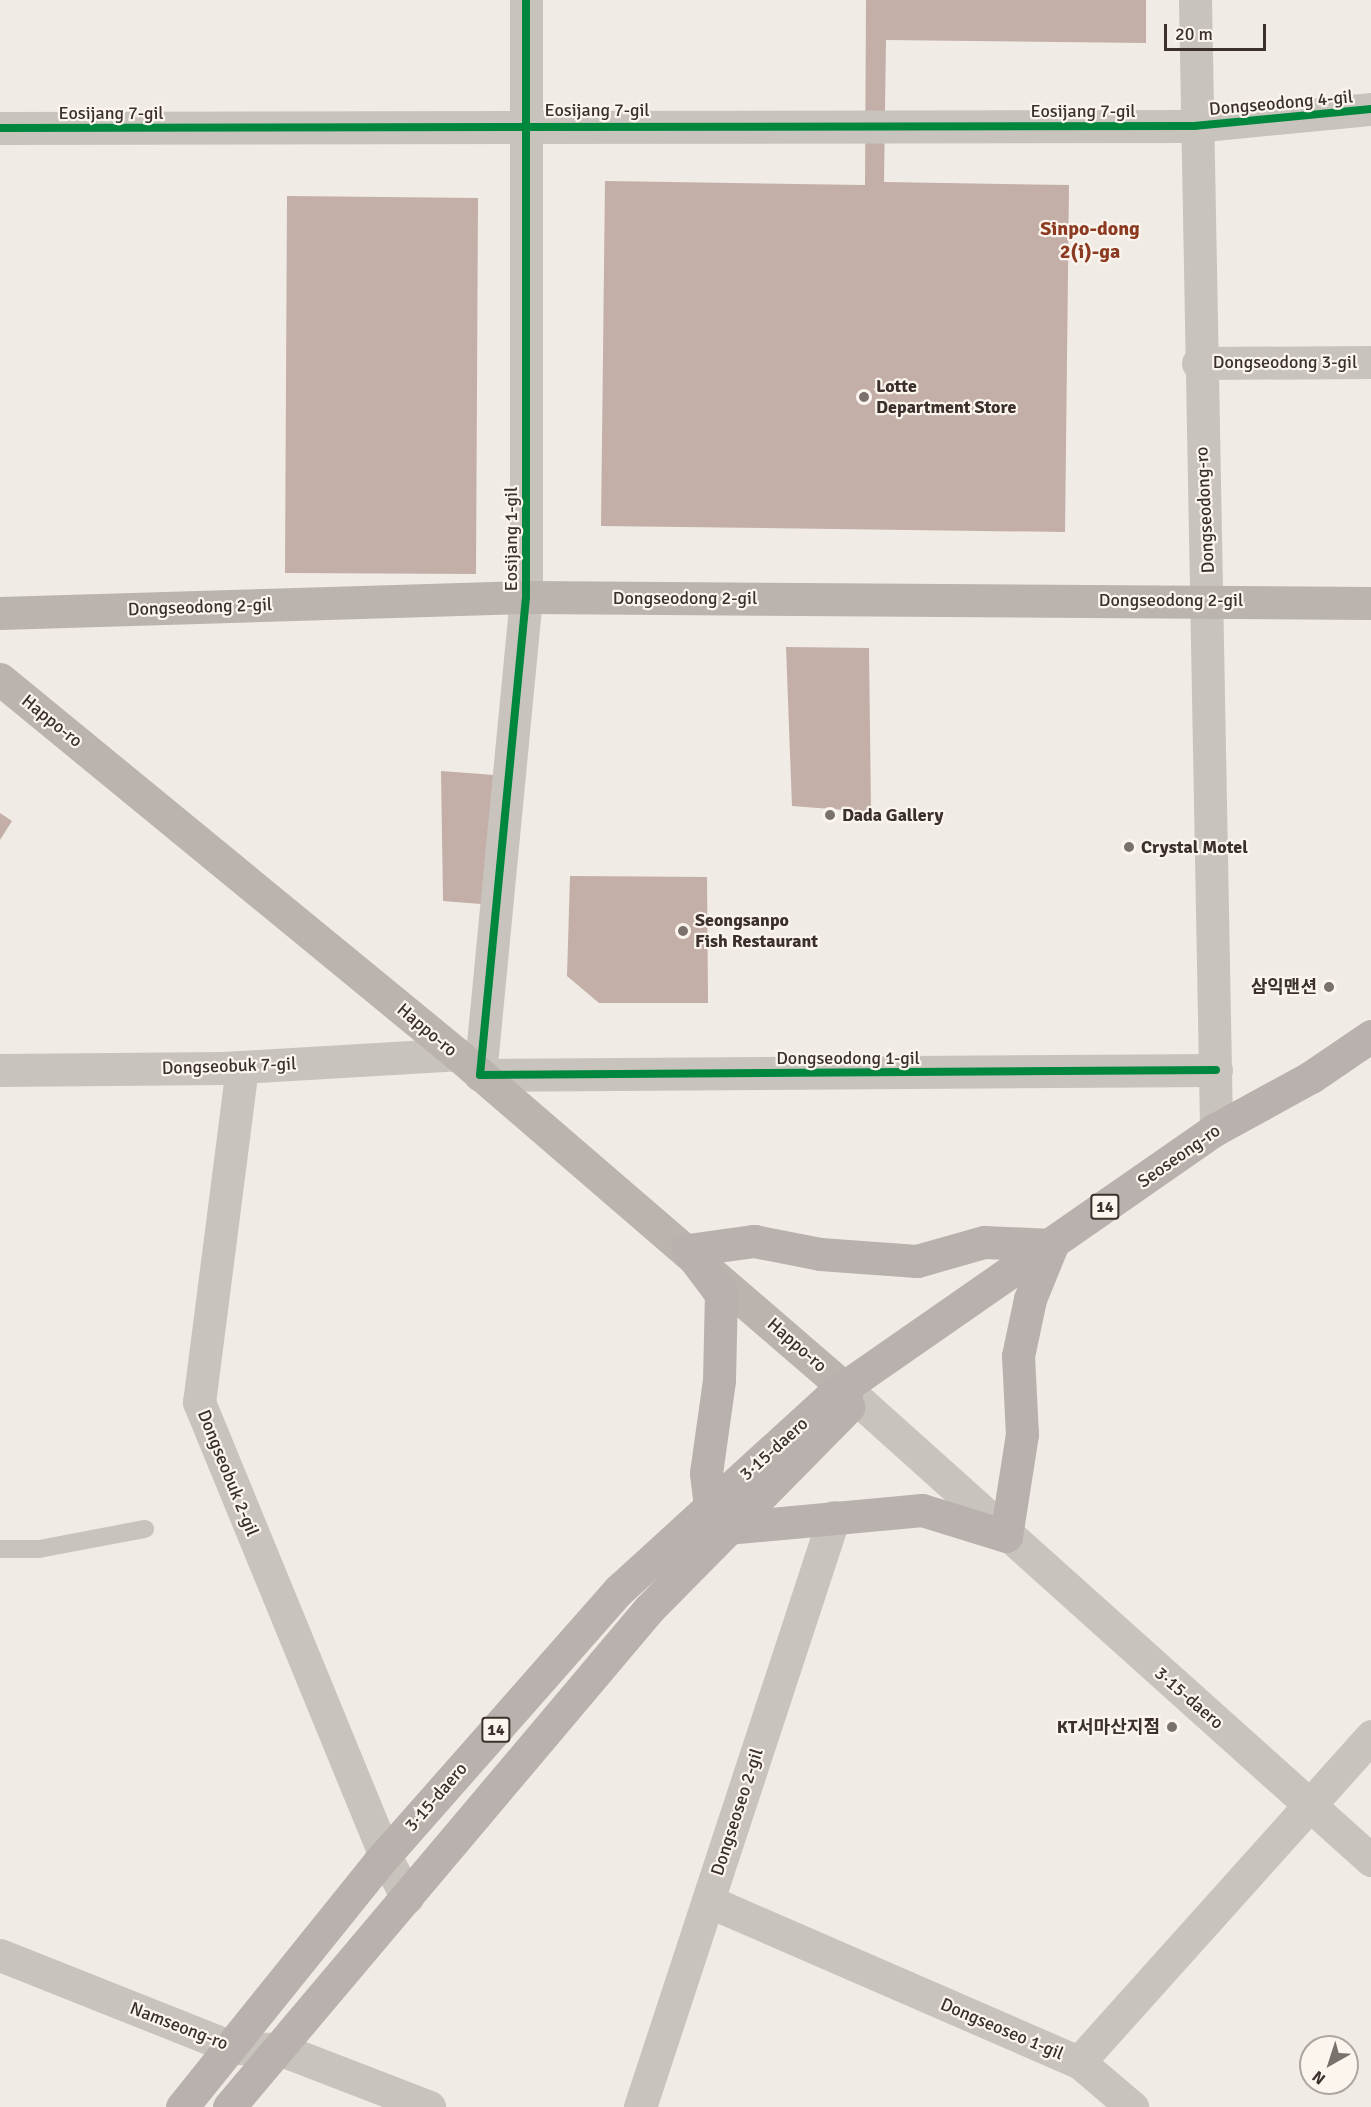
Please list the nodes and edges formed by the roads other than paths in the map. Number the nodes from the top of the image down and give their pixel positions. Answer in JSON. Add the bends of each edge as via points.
{"nodes":[{"id":1,"x":526,"y":0,"type":"edge"},
{"id":2,"x":1195,"y":0,"type":"edge"},
{"id":3,"x":1371,"y":110,"type":"edge"},
{"id":4,"x":526,"y":125,"type":"junction"},
{"id":5,"x":1194,"y":126,"type":"junction"},
{"id":6,"x":0,"y":128,"type":"edge"},
{"id":7,"x":1371,"y":362,"type":"edge"},
{"id":8,"x":1198,"y":363,"type":"junction"},
{"id":9,"x":526,"y":597,"type":"junction"},
{"id":10,"x":1209,"y":600,"type":"junction"},
{"id":11,"x":1371,"y":603,"type":"edge"},
{"id":12,"x":0,"y":613,"type":"edge"},
{"id":13,"x":0,"y":679,"type":"edge"},
{"id":14,"x":1371,"y":1036,"type":"edge"},
{"id":15,"x":469,"y":1064,"type":"junction"},
{"id":16,"x":242,"y":1067,"type":"junction"},
{"id":17,"x":0,"y":1070,"type":"edge"},
{"id":18,"x":1216,"y":1070,"type":"junction"},
{"id":19,"x":1216,"y":1129,"type":"junction"},
{"id":20,"x":1052,"y":1245,"type":"junction"},
{"id":21,"x":688,"y":1250,"type":"junction"},
{"id":22,"x":847,"y":1390,"type":"junction"},
{"id":23,"x":720,"y":1517,"type":"junction"},
{"id":24,"x":834,"y":1517,"type":"junction"},
{"id":25,"x":146,"y":1529,"type":"dead end"},
{"id":26,"x":1006,"y":1536,"type":"junction"},
{"id":27,"x":0,"y":1549,"type":"edge"},
{"id":28,"x":1371,"y":1736,"type":"edge"},
{"id":29,"x":1309,"y":1804,"type":"junction"},
{"id":30,"x":385,"y":1856,"type":"junction"},
{"id":31,"x":1371,"y":1860,"type":"edge"},
{"id":32,"x":407,"y":1897,"type":"junction"},
{"id":33,"x":708,"y":1901,"type":"junction"},
{"id":34,"x":0,"y":1955,"type":"edge"},
{"id":35,"x":234,"y":2048,"type":"junction"},
{"id":36,"x":279,"y":2049,"type":"junction"},
{"id":37,"x":1078,"y":2062,"type":"junction"},
{"id":38,"x":182,"y":2107,"type":"edge"},
{"id":39,"x":229,"y":2107,"type":"edge"},
{"id":40,"x":429,"y":2107,"type":"edge"},
{"id":41,"x":640,"y":2107,"type":"edge"},
{"id":42,"x":1132,"y":2107,"type":"edge"}],
"edges":[{"from":1,"to":4,"type":"street","name":"Eosijang 1-gil"},
{"from":2,"to":5,"type":"street","name":"Dongseodong-ro"},
{"from":3,"to":5,"type":"street","name":"Dongseodong 4-gil"},
{"from":4,"to":5,"type":"street","name":"Eosijang 7-gil"},
{"from":4,"to":6,"type":"street","name":"Eosijang 7-gil"},
{"from":4,"to":9,"type":"street","name":"Eosijang 1-gil"},
{"from":5,"to":8,"type":"street","name":"Dongseodong-ro"},
{"from":7,"to":8,"type":"street","name":"Dongseodong 3-gil"},
{"from":8,"to":10,"type":"street","name":"Dongseodong-ro"},
{"from":9,"to":10,"type":"main road","name":"Dongseodong 2-gil"},
{"from":9,"to":12,"type":"main road","name":"Dongseodong 2-gil"},
{"from":9,"to":15,"type":"street","name":"Eosijang 1-gil"},
{"from":10,"to":11,"type":"main road","name":"Dongseodong 2-gil"},
{"from":10,"to":18,"type":"street","name":"Dongseodong-ro"},
{"from":13,"to":15,"type":"main road","name":"Happo-ro"},
{"from":14,"to":19,"type":"main road","name":"Seoseong-ro","number":"14","via":[[1311,1077]]},
{"from":15,"to":16,"type":"street","name":"Dongseobuk 7-gil"},
{"from":15,"to":18,"type":"street","name":"Dongseodong 1-gil"},
{"from":15,"to":21,"type":"main road","name":"Happo-ro"},
{"from":16,"to":17,"type":"street","name":"Dongseobuk 7-gil"},
{"from":16,"to":30,"type":"street","name":"Dongseobuk 2-gil","via":[[199,1402]]},
{"from":18,"to":19,"type":"street","name":"Dongseodong-ro"},
{"from":19,"to":20,"type":"main road","name":"Seoseong-ro","number":"14"},
{"from":20,"to":21,"type":"main road","via":[[984,1242],[917,1261],[820,1254],[753,1241]]},
{"from":20,"to":22,"type":"main road","name":"Seoseong-ro","number":"14"},
{"from":20,"to":26,"type":"main road","via":[[1030,1299],[1018,1356],[1022,1434]]},
{"from":21,"to":22,"type":"main road","name":"Happo-ro"},
{"from":21,"to":23,"type":"main road","via":[[721,1294],[719,1380],[706,1473]]},
{"from":22,"to":23,"type":"main road","name":"3·15-daero","number":"14","via":[[830,1397]]},
{"from":22,"to":26,"type":"street","name":"3·15-daero"},
{"from":23,"to":24,"type":"main road"},
{"from":23,"to":30,"type":"main road","name":"3·15-daero","number":"14","via":[[620,1589]]},
{"from":23,"to":32,"type":"main road","name":"3·15-daero","number":"14","via":[[649,1609]]},
{"from":24,"to":26,"type":"main road","via":[[922,1510]]},
{"from":24,"to":33,"type":"street","name":"Dongseoseo 2-gil"},
{"from":25,"to":27,"type":"lane","via":[[39,1549]]},
{"from":26,"to":29,"type":"street","name":"3·15-daero"},
{"from":28,"to":29,"type":"street","name":"Dongseoseo 1-gil"},
{"from":29,"to":31,"type":"street","name":"3·15-daero"},
{"from":29,"to":37,"type":"street","name":"Dongseoseo 1-gil"},
{"from":30,"to":32,"type":"street","name":"Dongseobuk 2-gil"},
{"from":30,"to":35,"type":"main road","name":"3·15-daero","number":"14"},
{"from":32,"to":36,"type":"main road","name":"3·15-daero","number":"14"},
{"from":33,"to":37,"type":"street","name":"Dongseoseo 1-gil"},
{"from":33,"to":41,"type":"street","name":"Dongseoseo 2-gil"},
{"from":34,"to":35,"type":"street","name":"Namseong-ro"},
{"from":35,"to":36,"type":"street","name":"Namseong-ro"},
{"from":35,"to":38,"type":"main road","name":"3·15-daero","number":"14"},
{"from":36,"to":39,"type":"main road","name":"3·15-daero","number":"14"},
{"from":36,"to":40,"type":"street","name":"Namseong-ro"},
{"from":37,"to":42,"type":"street"}]}
